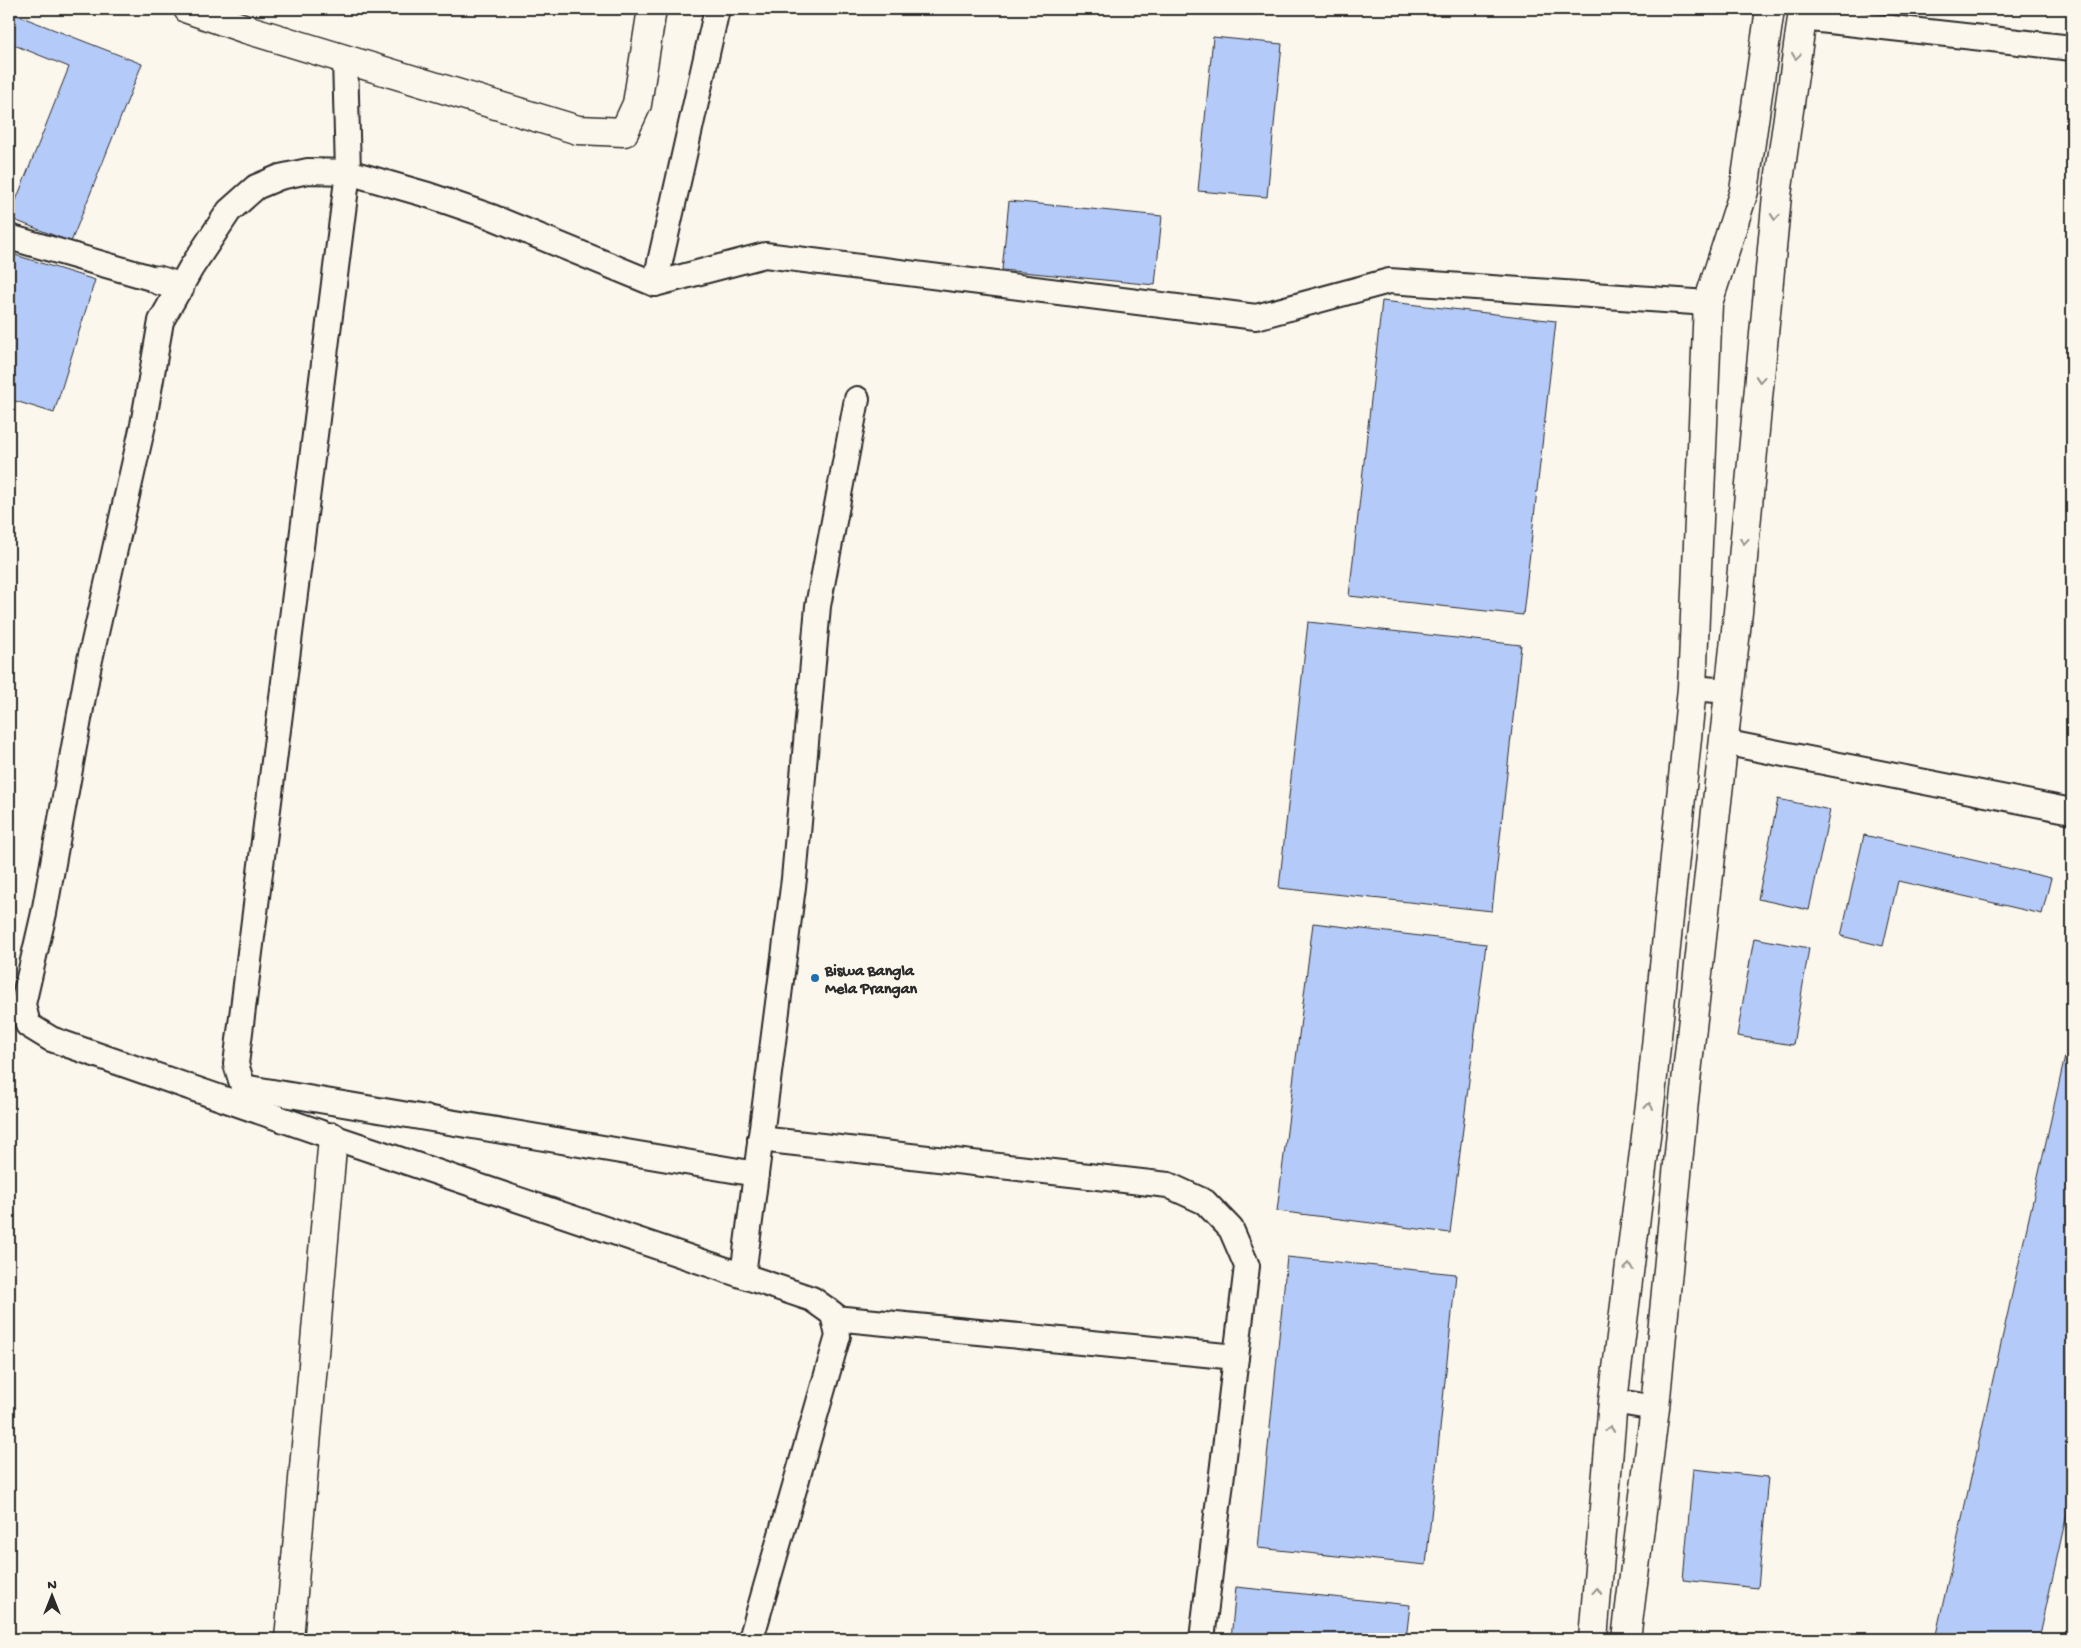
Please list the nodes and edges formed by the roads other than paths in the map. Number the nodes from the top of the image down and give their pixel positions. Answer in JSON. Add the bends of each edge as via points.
{"nodes":[{"id":1,"x":188,"y":9,"type":"edge"},
{"id":2,"x":652,"y":9,"type":"edge"},
{"id":3,"x":717,"y":9,"type":"edge"},
{"id":4,"x":1769,"y":9,"type":"edge"},
{"id":5,"x":1804,"y":13,"type":"edge"},
{"id":6,"x":2072,"y":48,"type":"edge"},
{"id":7,"x":345,"y":59,"type":"junction"},
{"id":8,"x":348,"y":172,"type":"junction"},
{"id":9,"x":9,"y":237,"type":"edge"},
{"id":10,"x":169,"y":284,"type":"junction"},
{"id":11,"x":655,"y":284,"type":"junction"},
{"id":12,"x":1708,"y":303,"type":"junction"},
{"id":13,"x":857,"y":398,"type":"dead end"},
{"id":14,"x":1692,"y":688,"type":"junction"},
{"id":15,"x":1729,"y":692,"type":"junction"},
{"id":16,"x":1723,"y":742,"type":"junction"},
{"id":17,"x":2072,"y":811,"type":"edge"},
{"id":18,"x":333,"y":1137,"type":"junction"},
{"id":19,"x":760,"y":1139,"type":"junction"},
{"id":20,"x":756,"y":1174,"type":"junction"},
{"id":21,"x":742,"y":1276,"type":"junction"},
{"id":22,"x":834,"y":1318,"type":"junction"},
{"id":23,"x":1236,"y":1357,"type":"junction"},
{"id":24,"x":1612,"y":1401,"type":"junction"},
{"id":25,"x":1655,"y":1408,"type":"junction"},
{"id":26,"x":289,"y":1639,"type":"edge"},
{"id":27,"x":751,"y":1639,"type":"edge"},
{"id":28,"x":1202,"y":1639,"type":"edge"},
{"id":29,"x":1593,"y":1639,"type":"edge"},
{"id":30,"x":1626,"y":1639,"type":"edge"}],
"edges":[{"from":1,"to":7,"type":"street"},
{"from":2,"to":7,"type":"street","via":[[637,104],[624,132],[578,130]]},
{"from":3,"to":11,"type":"lane"},
{"from":4,"to":12,"type":"street","via":[[1744,191]]},
{"from":5,"to":6,"type":"lane"},
{"from":5,"to":15,"type":"street","one_way":true,"via":[[1777,195]]},
{"from":7,"to":8,"type":"lane"},
{"from":8,"to":10,"type":"lane","via":[[308,171],[256,187],[229,211],[191,268]]},
{"from":8,"to":11,"type":"lane","via":[[492,217]]},
{"from":8,"to":20,"type":"lane","via":[[236,1064],[243,1087]]},
{"from":9,"to":10,"type":"lane"},
{"from":10,"to":18,"type":"lane","via":[[143,425],[89,664],[44,913],[23,1004],[28,1025],[51,1040]]},
{"from":11,"to":12,"type":"lane","via":[[765,255],[1256,317],[1389,281]]},
{"from":12,"to":14,"type":"street"},
{"from":13,"to":19,"type":"lane","via":[[818,606],[794,878]]},
{"from":14,"to":15,"type":"lane"},
{"from":24,"to":14,"type":"street","one_way":true,"via":[[1650,1096]]},
{"from":15,"to":16,"type":"street"},
{"from":16,"to":17,"type":"lane"},
{"from":16,"to":25,"type":"street"},
{"from":18,"to":21,"type":"lane"},
{"from":18,"to":26,"type":"street"},
{"from":19,"to":20,"type":"lane"},
{"from":19,"to":23,"type":"lane","via":[[1168,1185],[1205,1202],[1231,1228],[1247,1266]]},
{"from":20,"to":21,"type":"lane"},
{"from":21,"to":22,"type":"lane","via":[[812,1299],[834,1314]]},
{"from":22,"to":23,"type":"lane"},
{"from":22,"to":27,"type":"lane","via":[[838,1336]]},
{"from":23,"to":28,"type":"lane"},
{"from":24,"to":25,"type":"lane"},
{"from":29,"to":24,"type":"street","one_way":true},
{"from":25,"to":30,"type":"street"}]}
